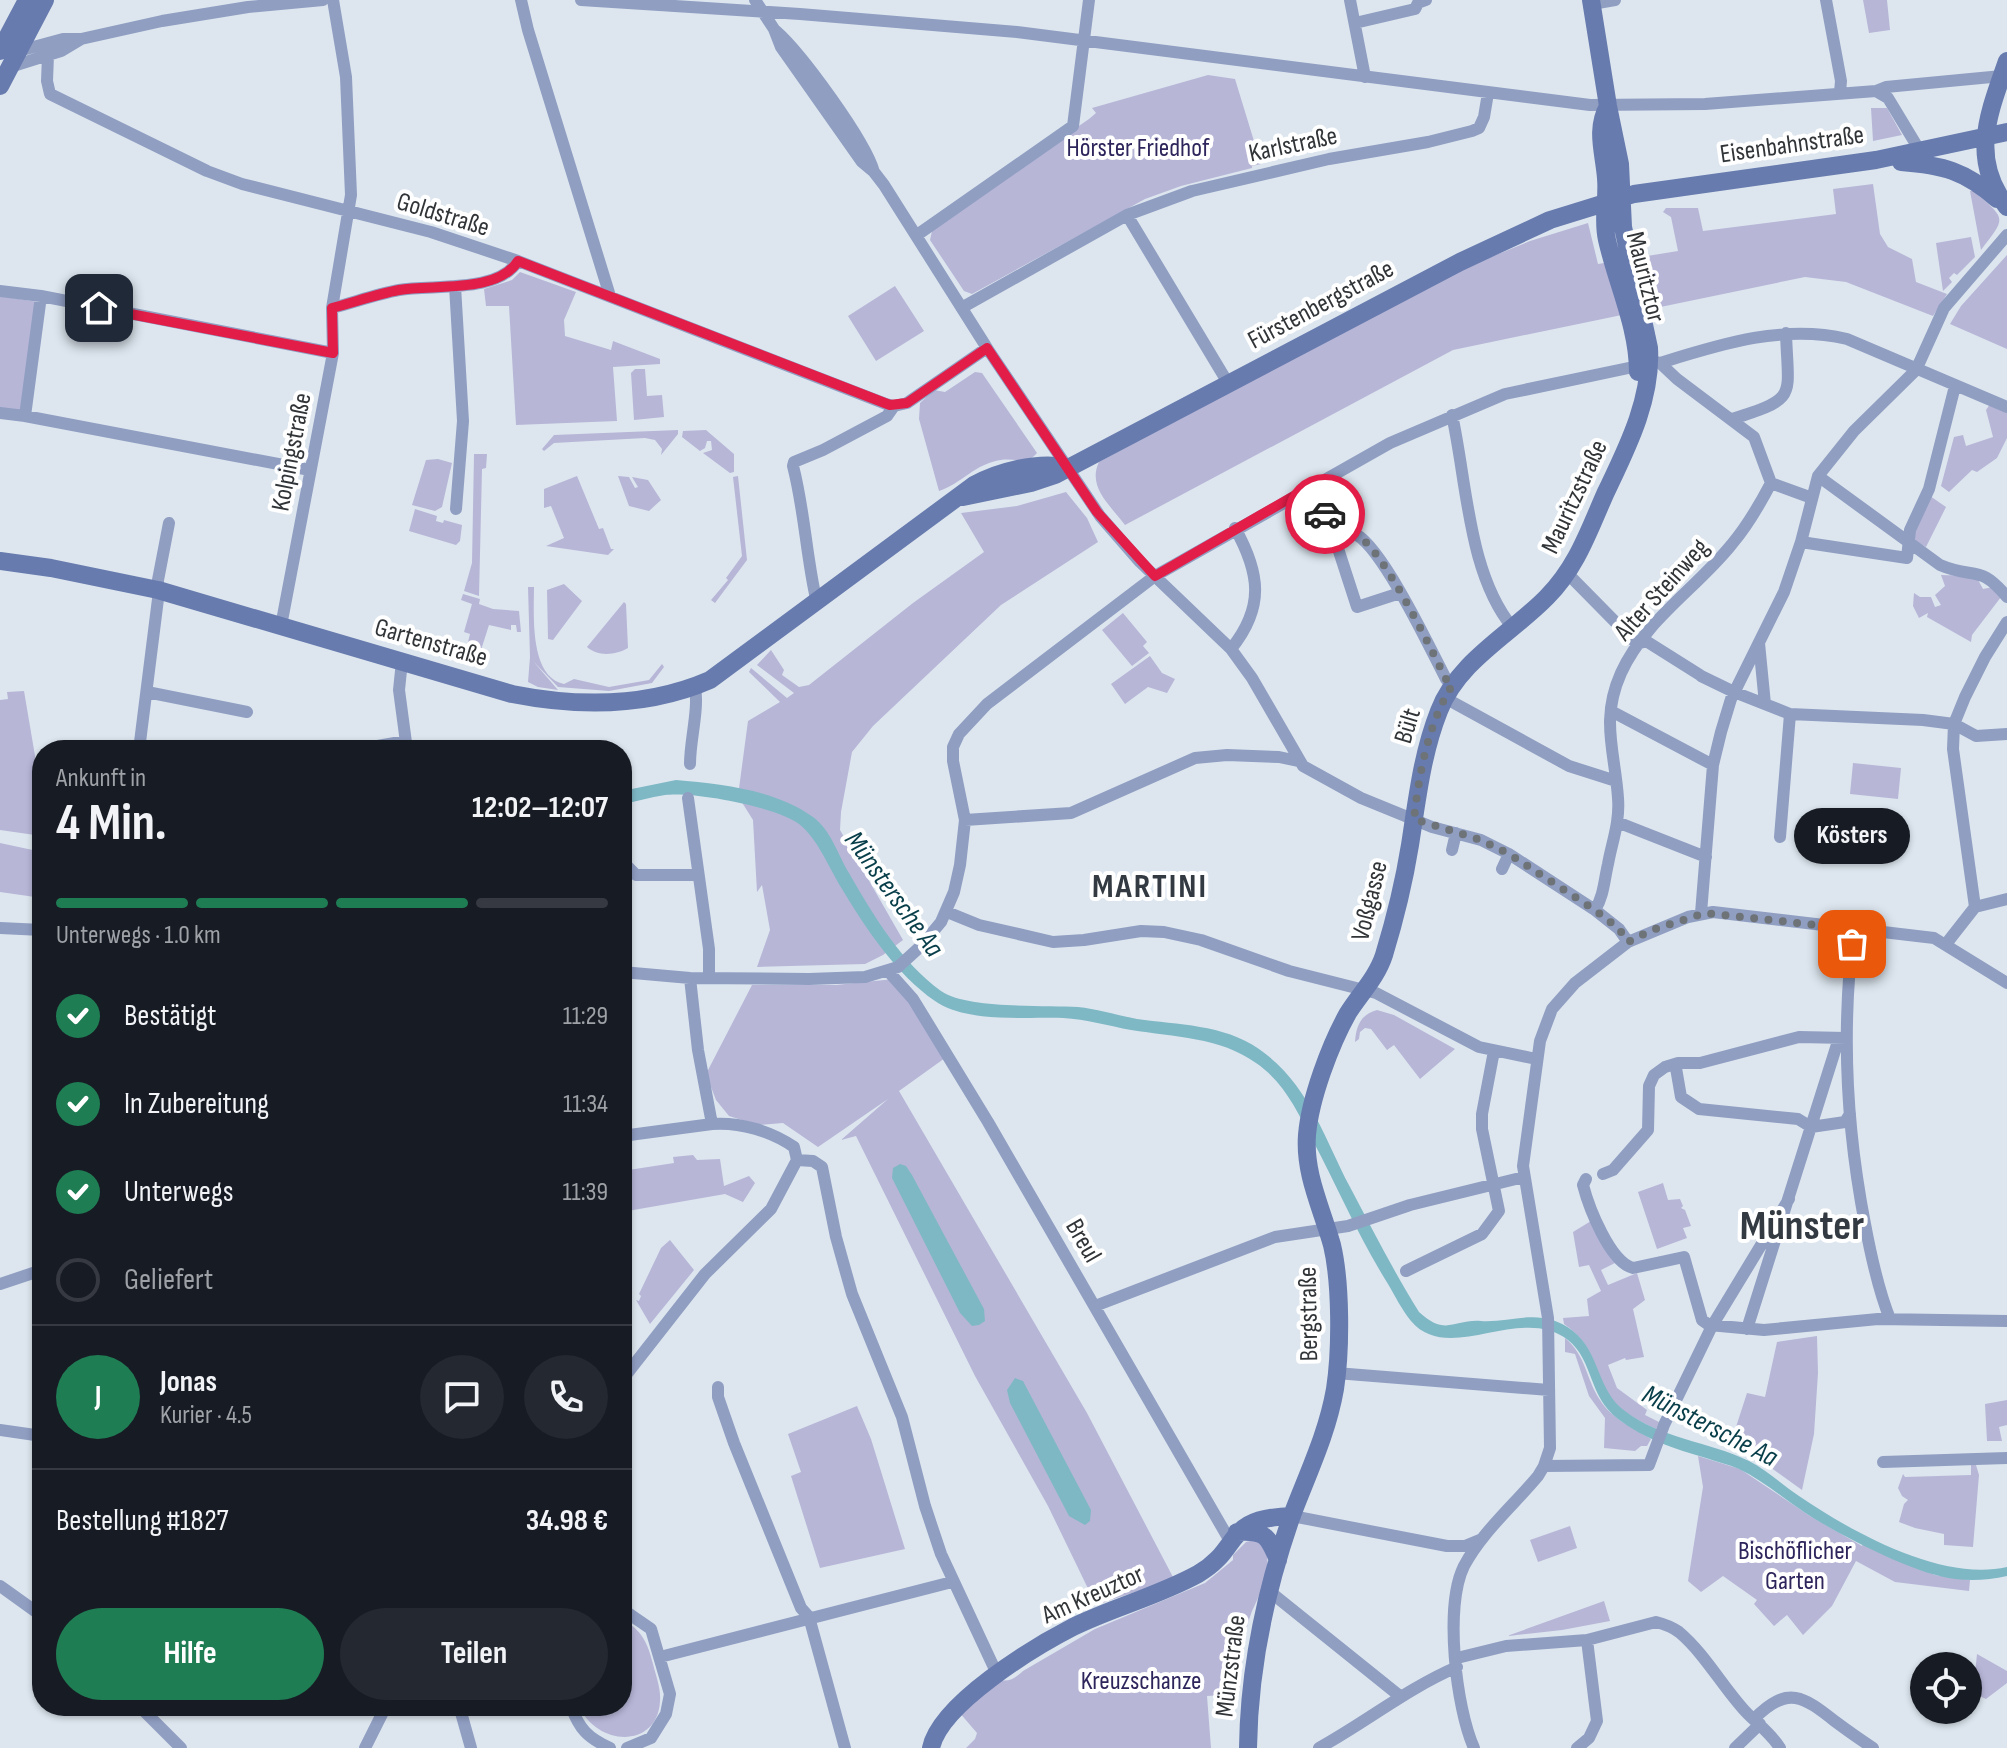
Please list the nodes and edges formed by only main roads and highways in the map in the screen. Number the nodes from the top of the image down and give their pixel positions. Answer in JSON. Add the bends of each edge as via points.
{"nodes":[{"id":1,"x":27,"y":0,"type":"edge"},
{"id":2,"x":45,"y":0,"type":"edge"},
{"id":3,"x":1592,"y":2,"type":"edge"},
{"id":4,"x":6,"y":59,"type":"edge"},
{"id":5,"x":2004,"y":68,"type":"edge"},
{"id":6,"x":0,"y":86,"type":"edge"},
{"id":7,"x":2007,"y":132,"type":"edge"},
{"id":8,"x":1984,"y":137,"type":"junction"},
{"id":9,"x":1882,"y":159,"type":"junction"},
{"id":10,"x":1614,"y":200,"type":"junction"},
{"id":11,"x":2007,"y":208,"type":"edge"},
{"id":12,"x":1649,"y":363,"type":"joint"},
{"id":13,"x":1065,"y":467,"type":"joint"},
{"id":14,"x":0,"y":561,"type":"edge"},
{"id":15,"x":1513,"y":628,"type":"joint"},
{"id":16,"x":1414,"y":819,"type":"joint"},
{"id":17,"x":1327,"y":1230,"type":"joint"},
{"id":18,"x":1292,"y":1516,"type":"junction"},
{"id":19,"x":1234,"y":1536,"type":"junction"},
{"id":20,"x":1278,"y":1560,"type":"junction"},
{"id":21,"x":1269,"y":1591,"type":"joint"},
{"id":22,"x":931,"y":1748,"type":"edge"},
{"id":23,"x":1248,"y":1748,"type":"edge"}],
"edges":[{"from":1,"to":4,"type":"main road"},
{"from":2,"to":4,"type":"main road"},
{"from":3,"to":10,"type":"main road","name":"Mauritztor","via":[[1608,106],[1600,130]]},
{"from":4,"to":6,"type":"main road"},
{"from":5,"to":8,"type":"main road"},
{"from":7,"to":8,"type":"main road","name":"Eisenbahnstraße"},
{"from":8,"to":9,"type":"main road","name":"Eisenbahnstraße"},
{"from":8,"to":11,"type":"main road","via":[[1993,186]]},
{"from":9,"to":10,"type":"main road","name":"Eisenbahnstraße"},
{"from":9,"to":11,"type":"main road","via":[[1950,168]]},
{"from":10,"to":12,"type":"main road","name":"Mauritztor","via":[[1607,241]]},
{"from":10,"to":13,"type":"main road","name":"Fürstenbergstraße","via":[[1504,240]]},
{"from":12,"to":15,"type":"main road","name":"Mauritzstraße","via":[[1628,447],[1576,562]]},
{"from":13,"to":14,"type":"main road","name":"Gartenstraße","via":[[1045,479],[957,498],[734,664],[695,686],[618,703],[512,694],[158,590]]},
{"from":15,"to":16,"type":"main road","name":"Bült","via":[[1449,691],[1426,755]]},
{"from":16,"to":17,"type":"main road","name":"Voßgasse","via":[[1385,952],[1370,991],[1338,1034],[1308,1125],[1309,1169]]},
{"from":17,"to":18,"type":"main road","name":"Bergstraße","via":[[1337,1287],[1336,1373],[1322,1440]]},
{"from":18,"to":19,"type":"main road","name":"Am Kreuztor","via":[[1263,1518]]},
{"from":18,"to":20,"type":"main road","name":"Bergstraße"},
{"from":19,"to":20,"type":"main road","via":[[1264,1535]]},
{"from":19,"to":22,"type":"main road","name":"Am Kreuztor","via":[[1202,1571],[1074,1627],[997,1674],[944,1721]]},
{"from":20,"to":21,"type":"main road","name":"Bergstraße"},
{"from":21,"to":23,"type":"main road","name":"Münzstraße","via":[[1255,1656]]}]}
